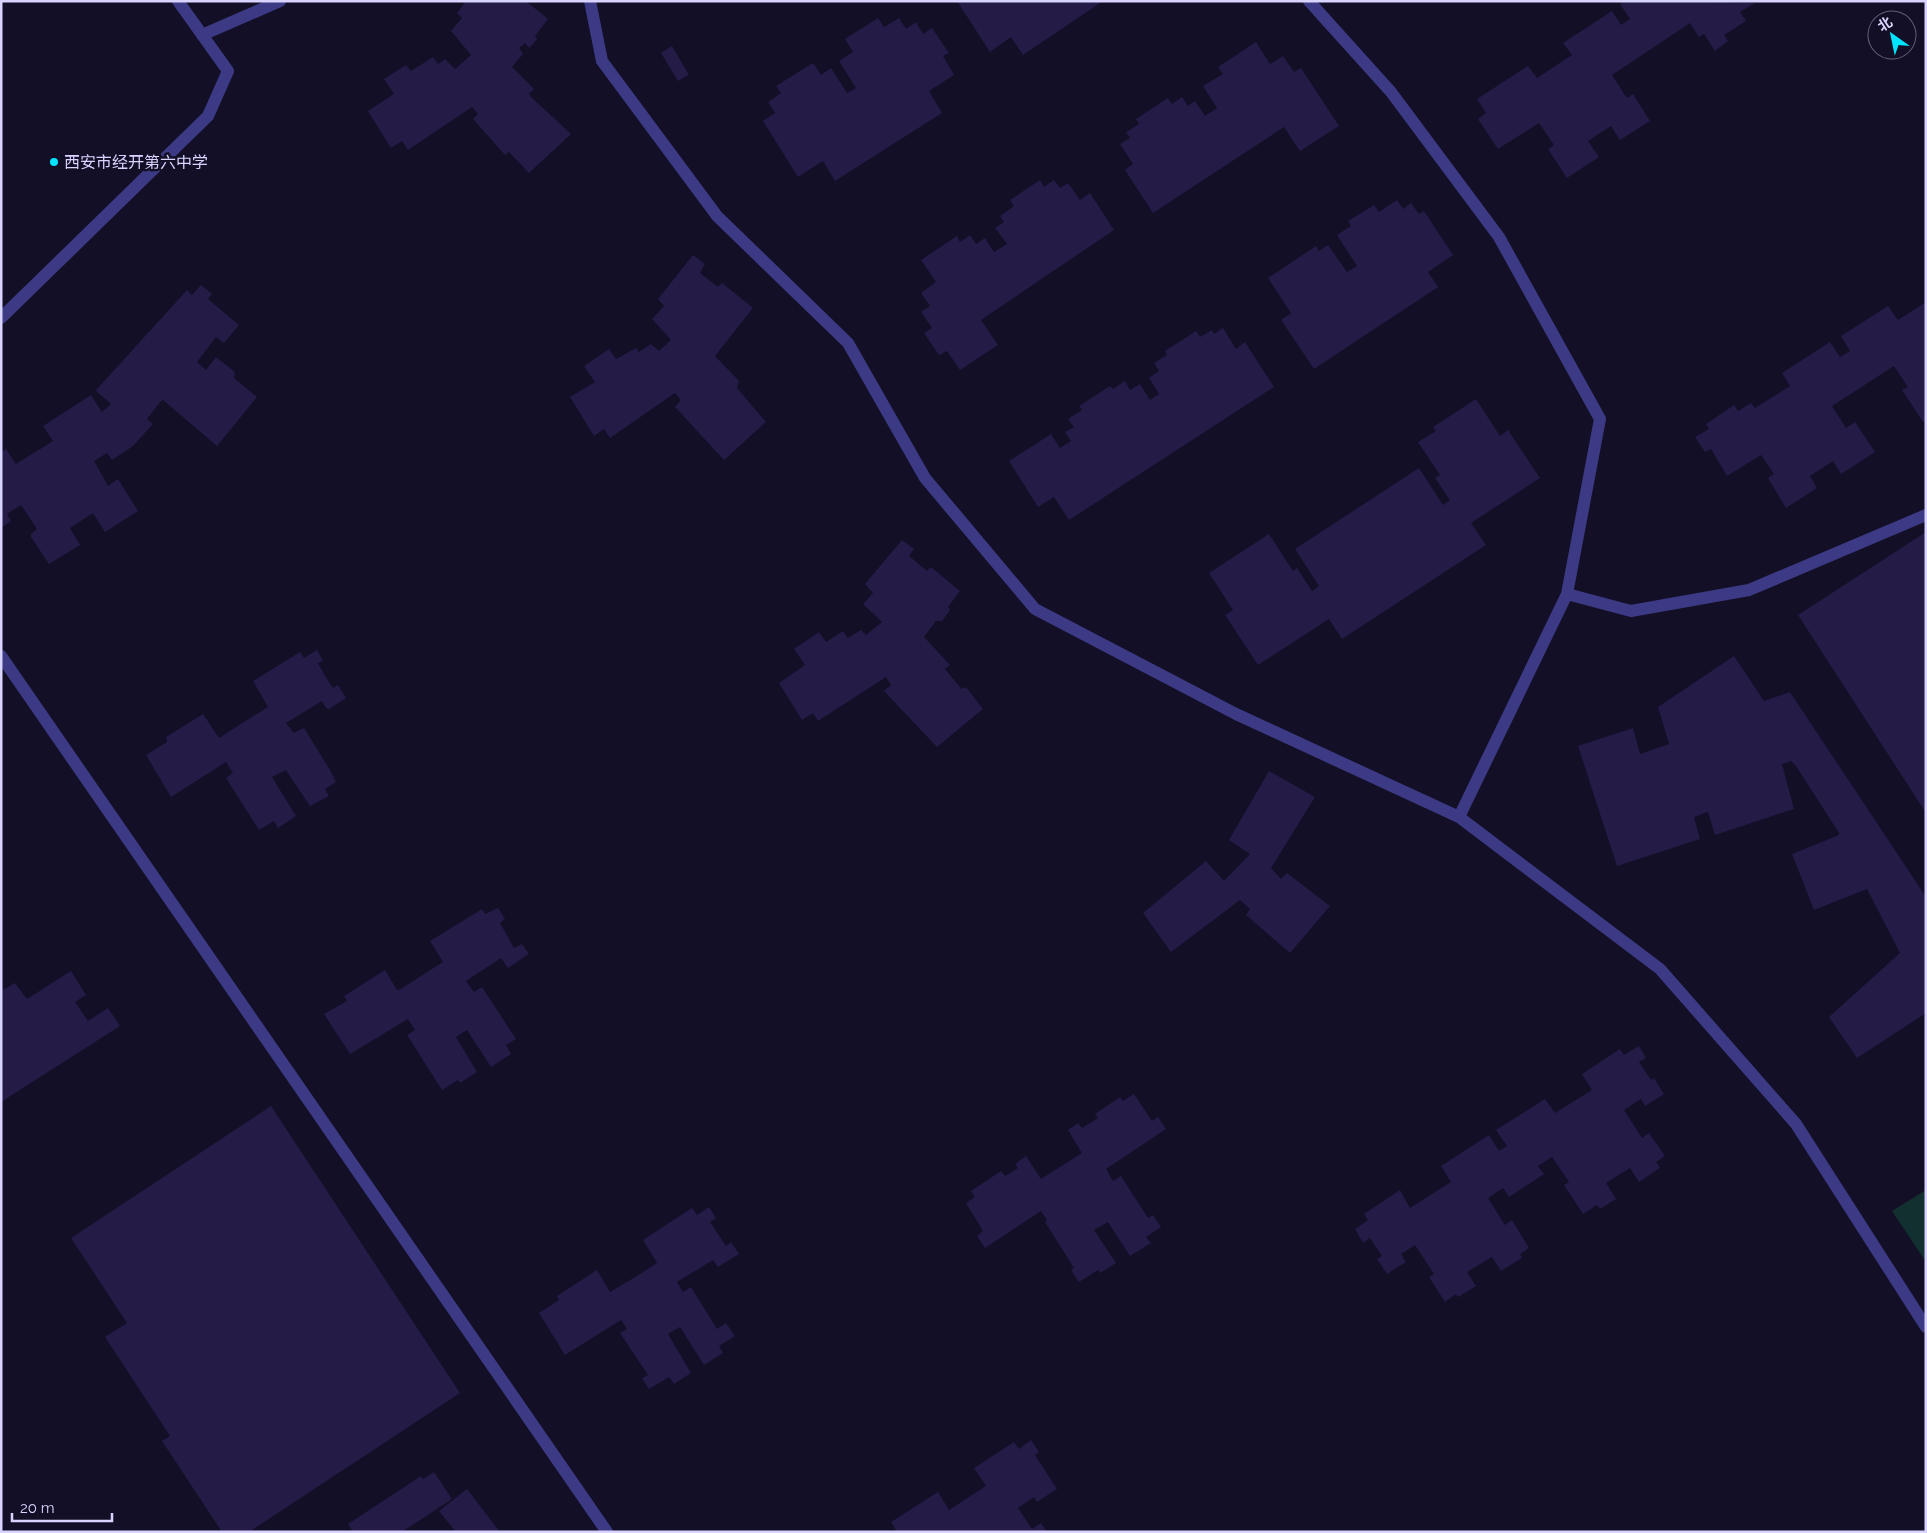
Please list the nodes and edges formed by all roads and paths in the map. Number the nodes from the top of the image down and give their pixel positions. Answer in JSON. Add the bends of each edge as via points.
{"nodes":[{"id":1,"x":178,"y":1,"type":"edge"},
{"id":2,"x":280,"y":1,"type":"edge"},
{"id":3,"x":590,"y":1,"type":"edge"},
{"id":4,"x":1309,"y":1,"type":"edge"},
{"id":5,"x":202,"y":35,"type":"junction"},
{"id":6,"x":1,"y":318,"type":"edge"},
{"id":7,"x":1926,"y":515,"type":"edge"},
{"id":8,"x":1567,"y":594,"type":"junction"},
{"id":9,"x":1,"y":656,"type":"edge"},
{"id":10,"x":1460,"y":816,"type":"junction"},
{"id":11,"x":1926,"y":1327,"type":"edge"},
{"id":12,"x":607,"y":1532,"type":"edge"}],
"edges":[{"from":1,"to":5,"type":"street"},
{"from":2,"to":5,"type":"street"},
{"from":3,"to":10,"type":"street","via":[[602,61],[717,216],[848,343],[925,478],[1035,609],[1236,714]]},
{"from":4,"to":8,"type":"street","via":[[1391,92],[1499,237],[1600,419]]},
{"from":5,"to":6,"type":"street","via":[[228,71],[208,116]]},
{"from":7,"to":8,"type":"street","via":[[1749,590],[1631,611]]},
{"from":8,"to":10,"type":"street"},
{"from":9,"to":12,"type":"street"},
{"from":10,"to":11,"type":"street","via":[[1660,968],[1796,1124]]}]}
